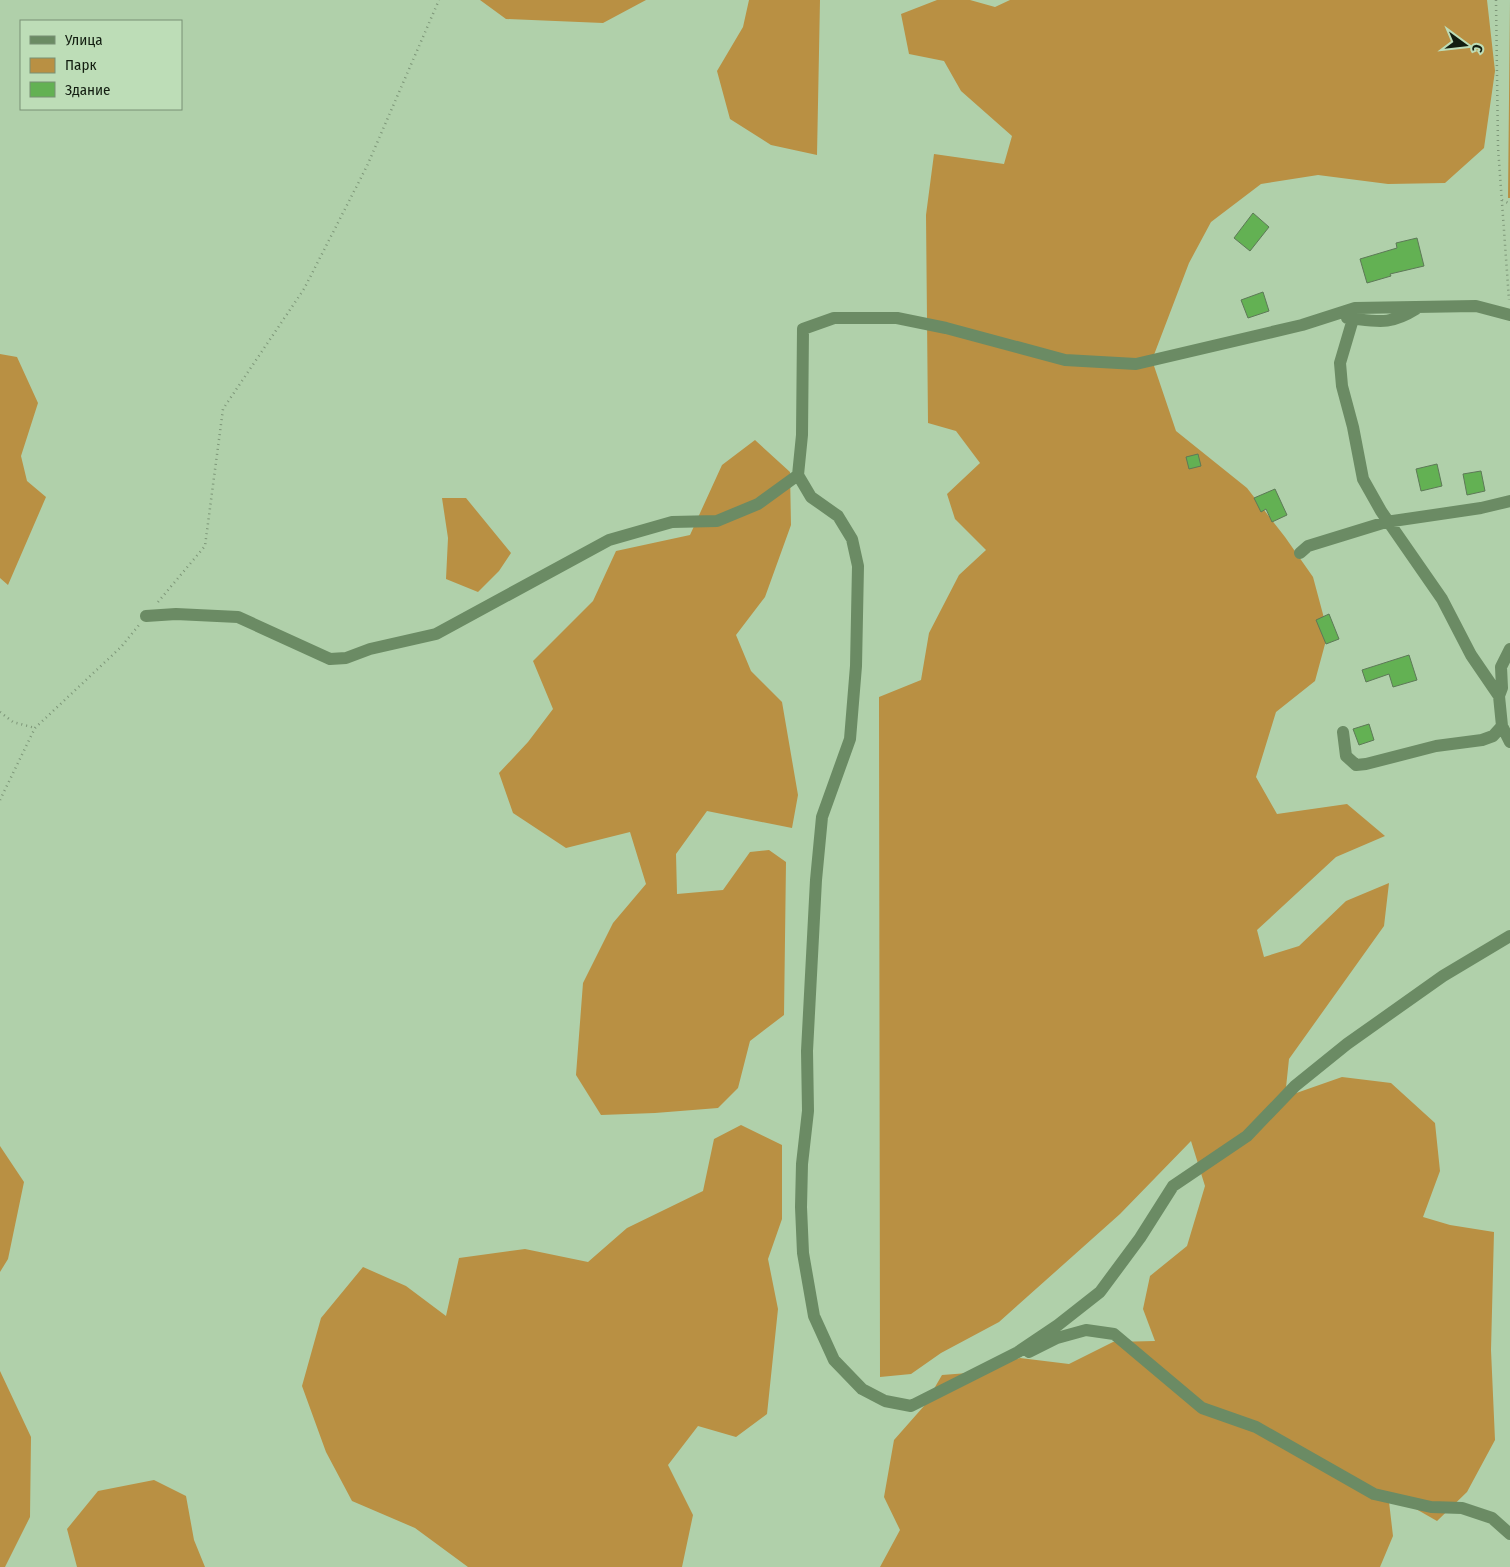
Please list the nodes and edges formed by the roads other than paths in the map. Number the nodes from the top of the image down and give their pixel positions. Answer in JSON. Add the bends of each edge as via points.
{"nodes":[{"id":1,"x":1417,"y":308,"type":"junction"},
{"id":2,"x":1510,"y":315,"type":"edge"},
{"id":3,"x":1327,"y":317,"type":"junction"},
{"id":4,"x":1353,"y":319,"type":"junction"},
{"id":5,"x":798,"y":475,"type":"junction"},
{"id":6,"x":1510,"y":501,"type":"edge"},
{"id":7,"x":1389,"y":521,"type":"junction"},
{"id":8,"x":1300,"y":553,"type":"dead end"},
{"id":9,"x":146,"y":616,"type":"road end"},
{"id":10,"x":1510,"y":649,"type":"edge"},
{"id":11,"x":1499,"y":696,"type":"junction"},
{"id":12,"x":1502,"y":726,"type":"junction"},
{"id":13,"x":1343,"y":732,"type":"dead end"},
{"id":14,"x":1510,"y":742,"type":"edge"},
{"id":15,"x":1510,"y":936,"type":"edge"},
{"id":16,"x":1006,"y":1358,"type":"junction"},
{"id":17,"x":1510,"y":1534,"type":"edge"}],
"edges":[{"from":1,"to":2,"type":"lane","via":[[1476,306]]},
{"from":1,"to":3,"type":"lane","via":[[1355,308]]},
{"from":1,"to":4,"type":"lane","via":[[1400,318],[1381,323]]},
{"from":3,"to":4,"type":"lane"},
{"from":3,"to":5,"type":"lane","via":[[1136,364],[1064,360],[897,318],[834,318],[803,329],[802,435]]},
{"from":4,"to":7,"type":"lane","via":[[1340,363],[1342,386],[1363,479]]},
{"from":5,"to":9,"type":"lane","via":[[758,504],[717,521],[672,522],[609,540],[436,634],[370,649],[346,658],[330,659],[238,618],[176,614]]},
{"from":5,"to":16,"type":"lane","via":[[811,497],[838,516],[852,539],[858,566],[856,666],[850,739],[822,817],[811,956],[808,1111],[801,1207],[803,1253],[814,1316],[834,1360],[862,1389],[885,1401],[911,1406]]},
{"from":6,"to":7,"type":"lane"},
{"from":7,"to":8,"type":"lane","via":[[1308,546]]},
{"from":7,"to":11,"type":"lane","via":[[1442,599],[1471,655]]},
{"from":10,"to":11,"type":"lane","via":[[1501,667]]},
{"from":11,"to":12,"type":"lane"},
{"from":12,"to":13,"type":"lane","via":[[1493,736],[1482,740],[1436,746],[1361,765],[1356,765],[1346,756]]},
{"from":12,"to":14,"type":"lane"},
{"from":15,"to":16,"type":"lane","via":[[1443,976],[1347,1044],[1295,1086],[1247,1136],[1173,1186],[1100,1292],[1058,1325]]},
{"from":16,"to":17,"type":"lane","via":[[1025,1354],[1057,1338],[1086,1330],[1114,1334],[1202,1408],[1256,1427],[1374,1494],[1431,1507],[1462,1508],[1492,1518]]}]}
